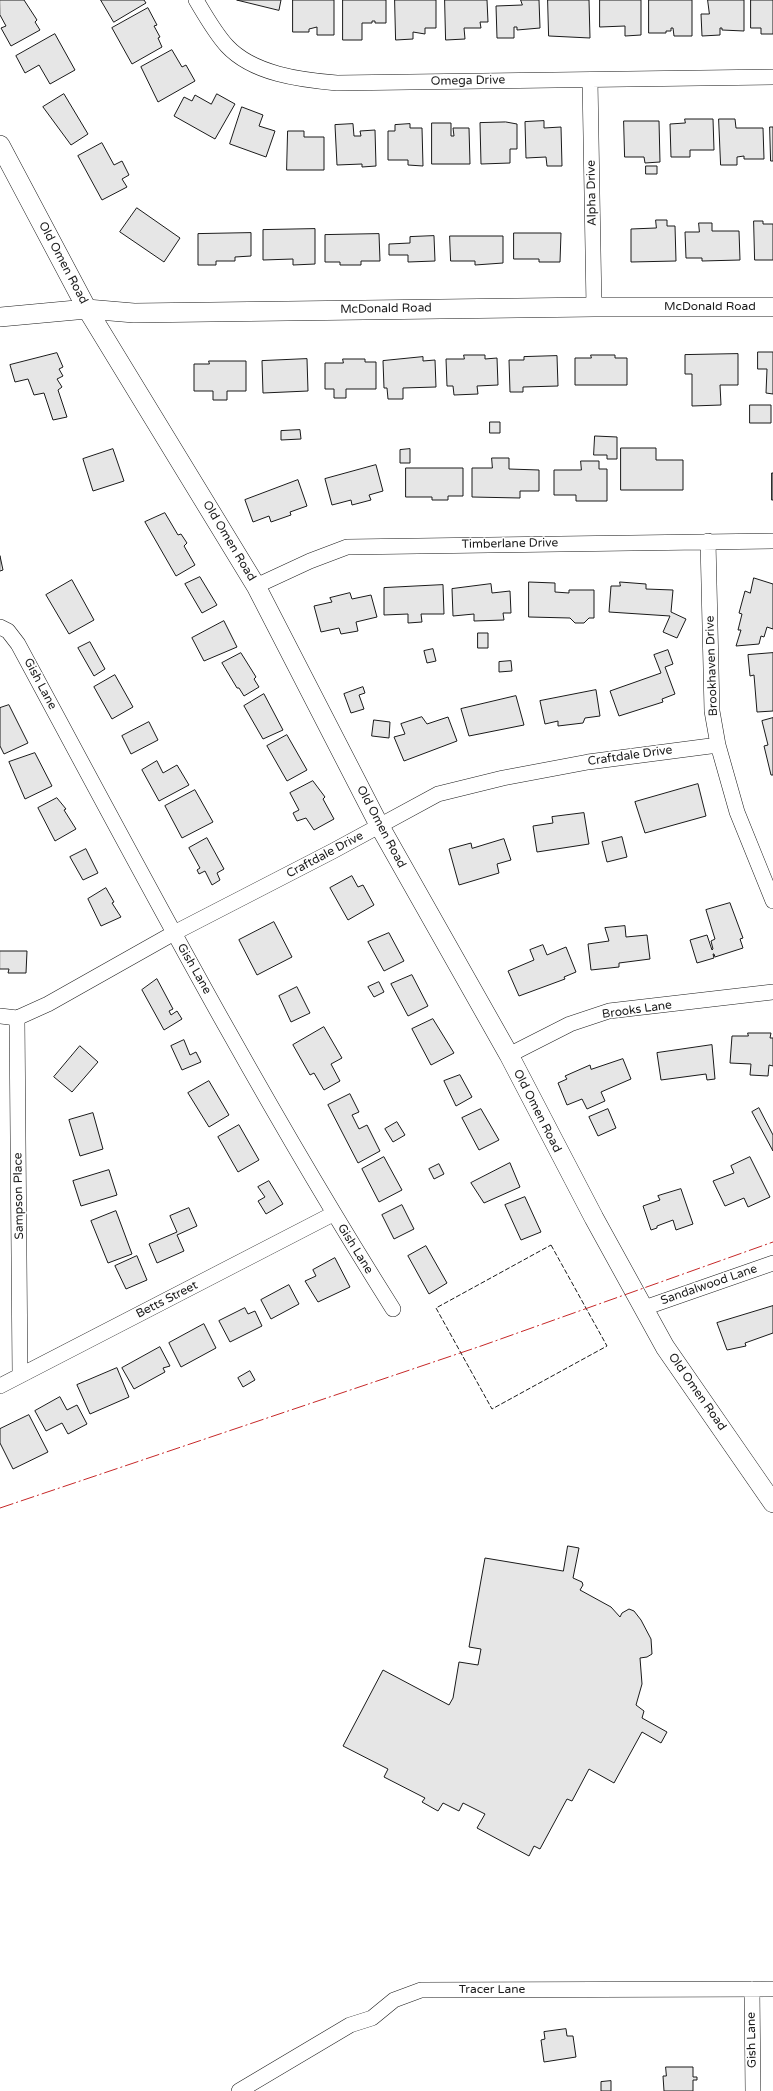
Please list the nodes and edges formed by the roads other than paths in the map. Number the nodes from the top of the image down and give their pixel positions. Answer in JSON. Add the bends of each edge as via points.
{"nodes":[{"id":1,"x":196,"y":0,"type":"edge"},
{"id":2,"x":773,"y":77,"type":"edge"},
{"id":3,"x":590,"y":80,"type":"junction"},
{"id":4,"x":0,"y":144,"type":"edge"},
{"id":5,"x":594,"y":307,"type":"junction"},
{"id":6,"x":773,"y":308,"type":"edge"},
{"id":7,"x":87,"y":309,"type":"junction"},
{"id":8,"x":0,"y":317,"type":"edge"},
{"id":9,"x":708,"y":541,"type":"junction"},
{"id":10,"x":773,"y":541,"type":"edge"},
{"id":11,"x":256,"y":586,"type":"junction"},
{"id":12,"x":0,"y":627,"type":"edge"},
{"id":13,"x":718,"y":745,"type":"junction"},
{"id":14,"x":379,"y":825,"type":"junction"},
{"id":15,"x":773,"y":901,"type":"edge"},
{"id":16,"x":174,"y":933,"type":"junction"},
{"id":17,"x":773,"y":992,"type":"edge"},
{"id":18,"x":0,"y":1016,"type":"edge"},
{"id":19,"x":17,"y":1018,"type":"junction"},
{"id":20,"x":509,"y":1055,"type":"junction"},
{"id":21,"x":333,"y":1214,"type":"junction"},
{"id":22,"x":773,"y":1263,"type":"edge"},
{"id":23,"x":644,"y":1308,"type":"junction"},
{"id":24,"x":393,"y":1309,"type":"dead end"},
{"id":25,"x":20,"y":1375,"type":"junction"},
{"id":26,"x":0,"y":1386,"type":"edge"},
{"id":27,"x":773,"y":1503,"type":"edge"},
{"id":28,"x":752,"y":1989,"type":"junction"},
{"id":29,"x":773,"y":1989,"type":"edge"},
{"id":30,"x":239,"y":2091,"type":"edge"},
{"id":31,"x":753,"y":2091,"type":"edge"}],
"edges":[{"from":1,"to":3,"type":"street","name":"Omega Drive","via":[[228,46],[237,53],[257,65],[297,78],[337,83]]},
{"from":2,"to":3,"type":"street","name":"Omega Drive"},
{"from":3,"to":5,"type":"street","name":"Alpha Drive"},
{"from":4,"to":7,"type":"street","name":"Old Omen Road"},
{"from":5,"to":6,"type":"street","name":"McDonald Road"},
{"from":5,"to":7,"type":"street","name":"McDonald Road","via":[[134,313]]},
{"from":7,"to":8,"type":"street","name":"McDonald Road"},
{"from":7,"to":11,"type":"street","name":"Old Omen Road"},
{"from":9,"to":10,"type":"street","name":"Timberlane Drive"},
{"from":9,"to":11,"type":"street","name":"Timberlane Drive","via":[[347,547]]},
{"from":9,"to":13,"type":"street","name":"Brookhaven Drive","via":[[712,711]]},
{"from":11,"to":14,"type":"street","name":"Old Omen Road"},
{"from":12,"to":16,"type":"street","name":"Gish Lane","via":[[8,631],[18,644]]},
{"from":13,"to":14,"type":"street","name":"Craftdale Drive","via":[[588,762],[503,778],[438,794]]},
{"from":13,"to":15,"type":"street","name":"Brookhaven Drive","via":[[737,812]]},
{"from":14,"to":16,"type":"street","name":"Craftdale Drive","via":[[333,852]]},
{"from":14,"to":20,"type":"street","name":"Old Omen Road"},
{"from":16,"to":19,"type":"street","name":"Craftdale Drive","via":[[48,1004]]},
{"from":16,"to":21,"type":"street","name":"Gish Lane"},
{"from":17,"to":20,"type":"street","name":"Brooks Lane","via":[[609,1011],[570,1024]]},
{"from":18,"to":19,"type":"street"},
{"from":19,"to":25,"type":"street","name":"Sampson Place"},
{"from":20,"to":23,"type":"street","name":"Old Omen Road","via":[[545,1127]]},
{"from":21,"to":24,"type":"street","name":"Gish Lane"},
{"from":21,"to":25,"type":"street","name":"Betts Street"},
{"from":22,"to":23,"type":"street","name":"Sandalwood Lane"},
{"from":23,"to":27,"type":"street","name":"Old Omen Road","via":[[665,1347]]},
{"from":25,"to":26,"type":"street","name":"Betts Street"},
{"from":28,"to":29,"type":"street","name":"Tracer Lane"},
{"from":28,"to":30,"type":"street","name":"Tracer Lane","via":[[422,1990],[394,2000],[372,2018],[350,2025]]},
{"from":28,"to":31,"type":"street","name":"Gish Lane"}]}
